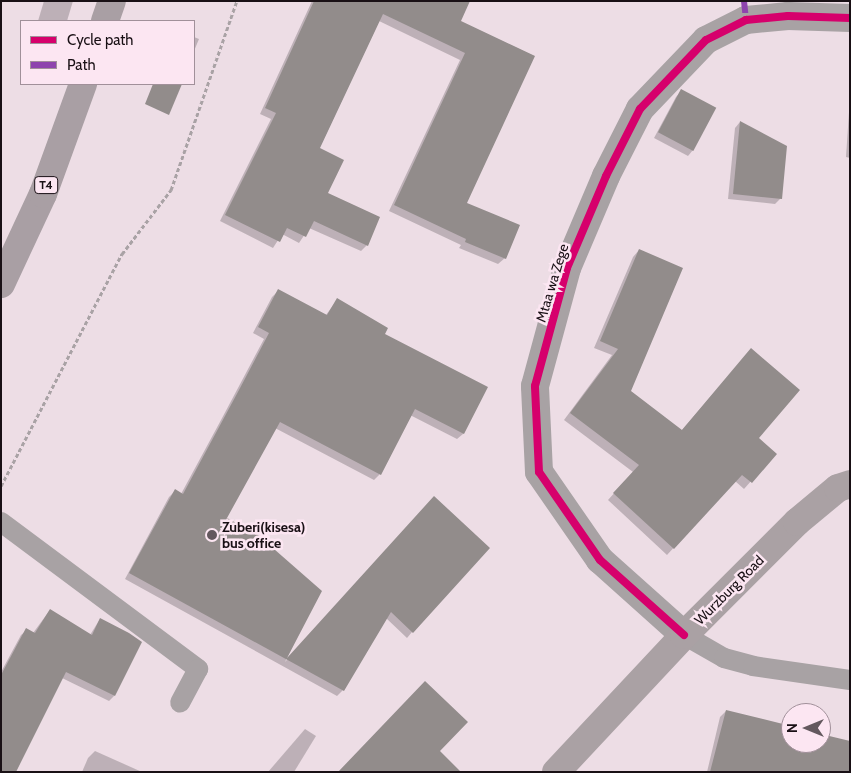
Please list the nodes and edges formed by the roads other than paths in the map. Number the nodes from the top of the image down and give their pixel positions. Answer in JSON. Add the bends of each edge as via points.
{"nodes":[{"id":1,"x":112,"y":1,"type":"edge"},
{"id":2,"x":850,"y":18,"type":"edge"},
{"id":3,"x":105,"y":20,"type":"edge"},
{"id":4,"x":82,"y":85,"type":"edge"},
{"id":5,"x":1,"y":284,"type":"edge"},
{"id":6,"x":850,"y":484,"type":"edge"},
{"id":7,"x":1,"y":522,"type":"edge"},
{"id":8,"x":684,"y":635,"type":"junction"},
{"id":9,"x":850,"y":680,"type":"edge"},
{"id":10,"x":180,"y":703,"type":"dead end"},
{"id":11,"x":556,"y":772,"type":"edge"}],
"edges":[{"from":1,"to":3,"type":"highway"},
{"from":2,"to":8,"type":"street","name":"Mtaa wa Zege","via":[[788,16],[746,20],[706,40],[640,109],[606,176],[564,277],[535,386],[539,472],[600,560]]},
{"from":4,"to":5,"type":"highway","number":"T4","via":[[43,194]]},
{"from":6,"to":8,"type":"main road","name":"Wurzburg Road","via":[[838,488],[797,522]]},
{"from":7,"to":10,"type":"lane","via":[[198,669]]},
{"from":8,"to":9,"type":"lane","via":[[724,658],[753,666]]},
{"from":8,"to":11,"type":"main road","name":"Wurzburg Road"}]}
